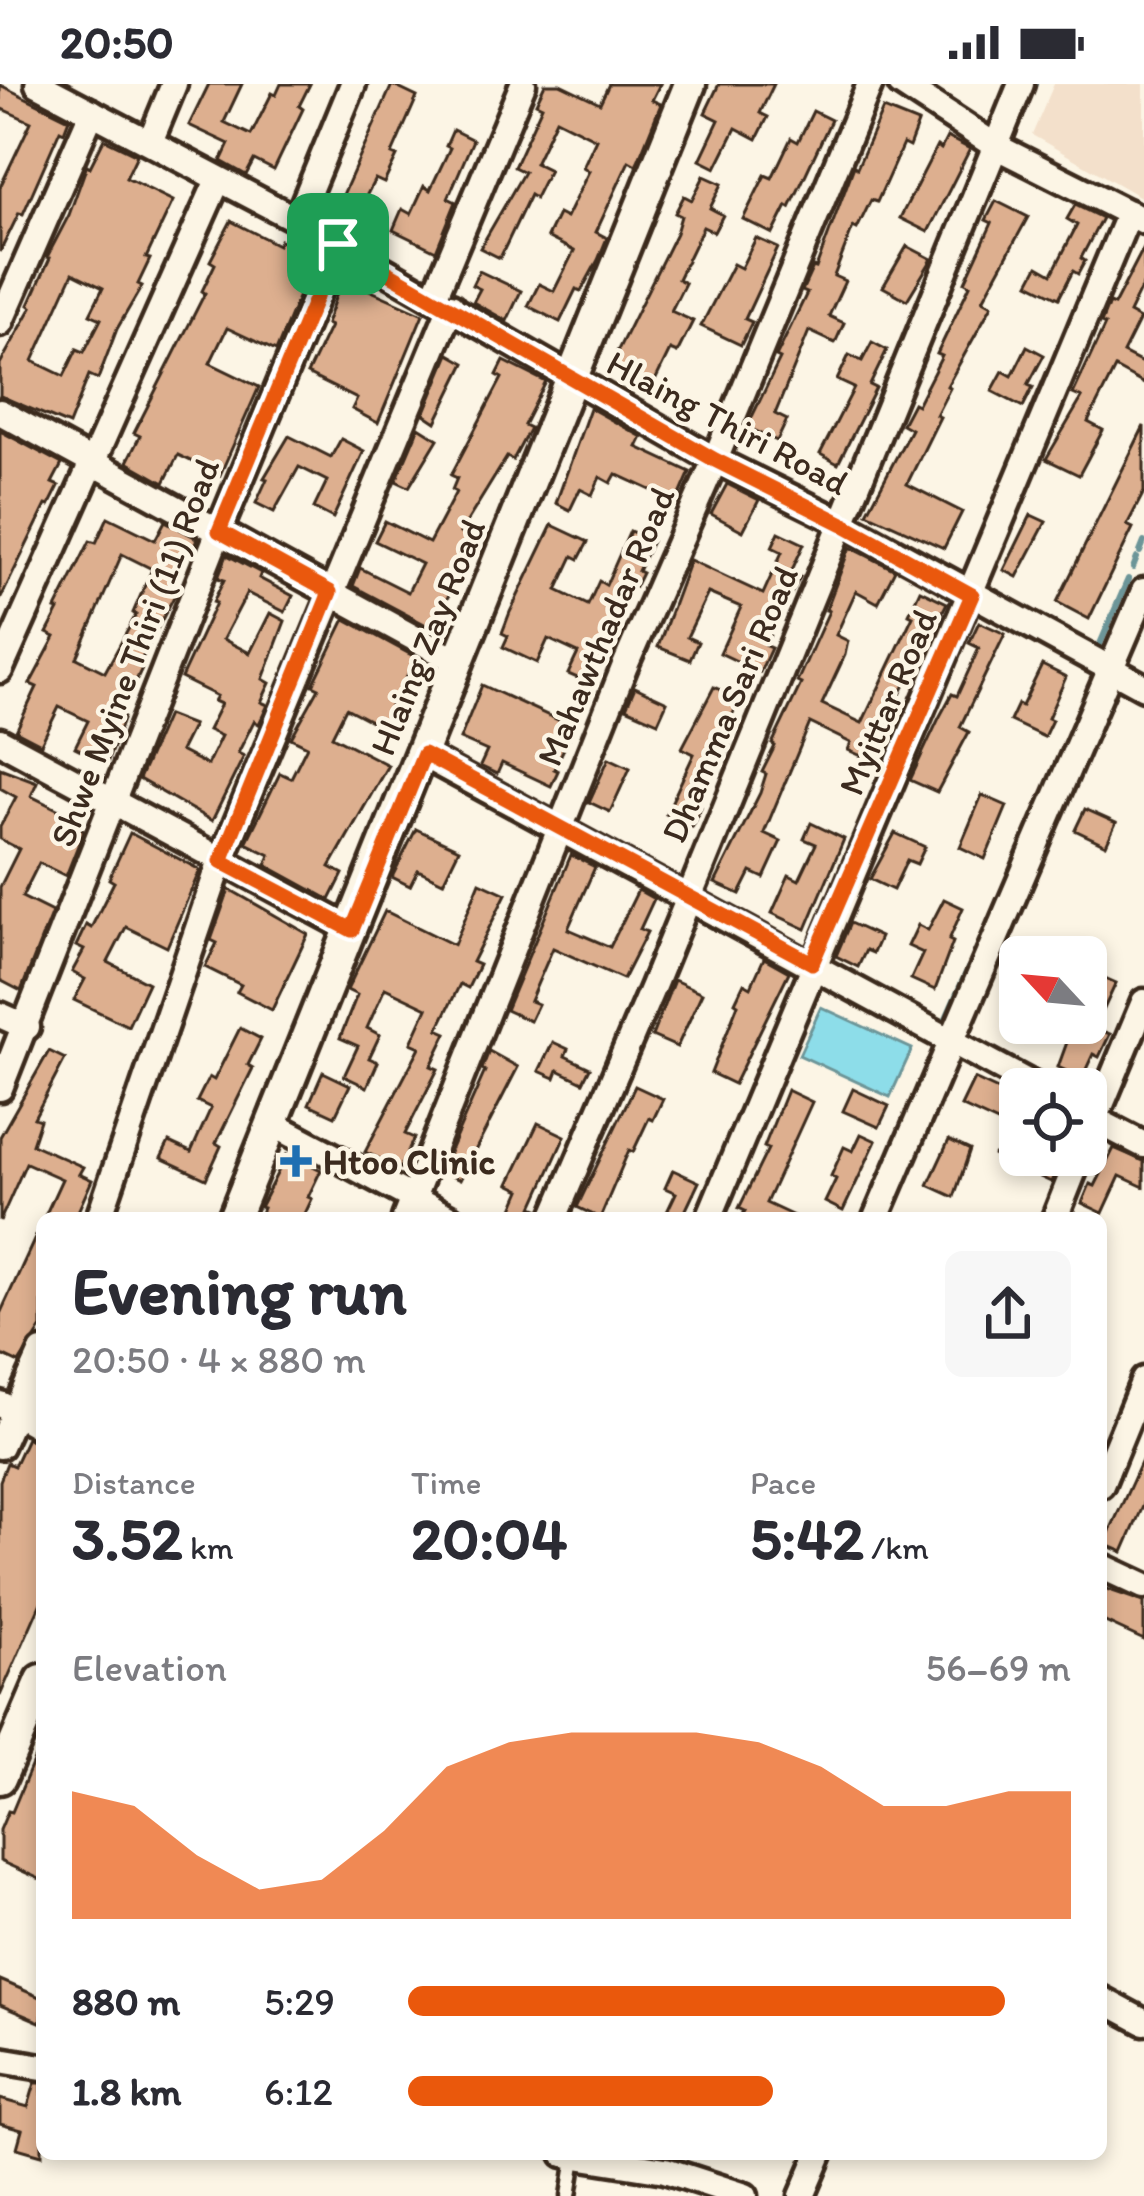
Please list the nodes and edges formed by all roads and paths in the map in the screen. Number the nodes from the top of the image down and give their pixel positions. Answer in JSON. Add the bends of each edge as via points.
{"nodes":[{"id":1,"x":38,"y":84,"type":"edge"},
{"id":2,"x":174,"y":84,"type":"edge"},
{"id":3,"x":353,"y":84,"type":"edge"},
{"id":4,"x":523,"y":84,"type":"edge"},
{"id":5,"x":690,"y":84,"type":"edge"},
{"id":6,"x":870,"y":84,"type":"edge"},
{"id":7,"x":901,"y":84,"type":"edge"},
{"id":8,"x":1022,"y":84,"type":"edge"},
{"id":9,"x":92,"y":112,"type":"junction"},
{"id":10,"x":150,"y":142,"type":"junction"},
{"id":11,"x":997,"y":146,"type":"junction"},
{"id":12,"x":218,"y":180,"type":"junction"},
{"id":13,"x":1138,"y":212,"type":"edge"},
{"id":14,"x":297,"y":220,"type":"junction"},
{"id":15,"x":338,"y":244,"type":"junction"},
{"id":16,"x":443,"y":302,"type":"junction"},
{"id":17,"x":0,"y":323,"type":"edge"},
{"id":18,"x":570,"y":379,"type":"junction"},
{"id":19,"x":0,"y":412,"type":"edge"},
{"id":20,"x":715,"y":460,"type":"junction"},
{"id":21,"x":95,"y":463,"type":"junction"},
{"id":22,"x":843,"y":524,"type":"junction"},
{"id":23,"x":219,"y":531,"type":"junction"},
{"id":24,"x":1144,"y":591,"type":"edge"},
{"id":25,"x":330,"y":592,"type":"junction"},
{"id":26,"x":972,"y":595,"type":"junction"},
{"id":27,"x":460,"y":663,"type":"junction"},
{"id":28,"x":1101,"y":664,"type":"junction"},
{"id":29,"x":0,"y":670,"type":"edge"},
{"id":30,"x":1144,"y":687,"type":"edge"},
{"id":31,"x":0,"y":741,"type":"edge"},
{"id":32,"x":424,"y":754,"type":"junction"},
{"id":33,"x":114,"y":802,"type":"junction"},
{"id":34,"x":560,"y":829,"type":"junction"},
{"id":35,"x":221,"y":861,"type":"junction"},
{"id":36,"x":687,"y":899,"type":"junction"},
{"id":37,"x":352,"y":930,"type":"junction"},
{"id":38,"x":812,"y":963,"type":"junction"},
{"id":39,"x":1144,"y":1002,"type":"edge"},
{"id":40,"x":0,"y":1015,"type":"edge"},
{"id":41,"x":27,"y":1027,"type":"junction"},
{"id":42,"x":953,"y":1040,"type":"junction"},
{"id":43,"x":1003,"y":1068,"type":"edge"},
{"id":44,"x":1107,"y":1085,"type":"edge"},
{"id":45,"x":0,"y":1088,"type":"edge"},
{"id":46,"x":273,"y":1124,"type":"junction"},
{"id":47,"x":1107,"y":1132,"type":"edge"},
{"id":48,"x":1144,"y":1145,"type":"edge"},
{"id":49,"x":1072,"y":1176,"type":"edge"},
{"id":50,"x":409,"y":1209,"type":"edge"},
{"id":51,"x":101,"y":1212,"type":"edge"},
{"id":52,"x":236,"y":1212,"type":"edge"},
{"id":53,"x":557,"y":1212,"type":"edge"},
{"id":54,"x":712,"y":1212,"type":"edge"},
{"id":55,"x":879,"y":1212,"type":"edge"},
{"id":56,"x":1057,"y":1212,"type":"edge"},
{"id":57,"x":36,"y":1362,"type":"edge"},
{"id":58,"x":1144,"y":1379,"type":"edge"},
{"id":59,"x":8,"y":1408,"type":"edge"},
{"id":60,"x":36,"y":1424,"type":"edge"},
{"id":61,"x":0,"y":1446,"type":"edge"},
{"id":62,"x":1107,"y":1470,"type":"edge"},
{"id":63,"x":1107,"y":1569,"type":"edge"},
{"id":64,"x":1144,"y":1586,"type":"edge"},
{"id":65,"x":36,"y":1691,"type":"edge"},
{"id":66,"x":4,"y":1757,"type":"edge"},
{"id":67,"x":1107,"y":2002,"type":"edge"},
{"id":68,"x":1144,"y":2022,"type":"edge"},
{"id":69,"x":0,"y":2060,"type":"edge"},
{"id":70,"x":36,"y":2066,"type":"edge"},
{"id":71,"x":574,"y":2160,"type":"edge"},
{"id":72,"x":638,"y":2160,"type":"edge"},
{"id":73,"x":817,"y":2160,"type":"edge"},
{"id":74,"x":669,"y":2162,"type":"edge"},
{"id":75,"x":569,"y":2196,"type":"edge"},
{"id":76,"x":745,"y":2196,"type":"edge"},
{"id":77,"x":802,"y":2196,"type":"edge"}],
"edges":[{"from":1,"to":9,"type":"street","name":"Hlaing Thiri Road"},
{"from":2,"to":10,"type":"street"},
{"from":3,"to":14,"type":"street"},
{"from":4,"to":16,"type":"street"},
{"from":5,"to":18,"type":"street","name":"Hlaing Zay Road"},
{"from":6,"to":20,"type":"street","name":"Mahawthadar Road"},
{"from":7,"to":11,"type":"street"},
{"from":8,"to":11,"type":"street","name":"Dhamma Sari Road"},
{"from":9,"to":10,"type":"street","name":"Hlaing Thiri Road"},
{"from":9,"to":17,"type":"street"},
{"from":10,"to":12,"type":"street","name":"Hlaing Thiri Road"},
{"from":11,"to":13,"type":"street"},
{"from":11,"to":22,"type":"street","name":"Dhamma Sari Road"},
{"from":12,"to":14,"type":"street","name":"Hlaing Thiri Road"},
{"from":12,"to":21,"type":"street"},
{"from":13,"to":26,"type":"street","name":"Myittar Road"},
{"from":14,"to":15,"type":"street","name":"Hlaing Thiri Road"},
{"from":15,"to":16,"type":"street","name":"Hlaing Thiri Road"},
{"from":15,"to":23,"type":"street","name":"Shwe Myine Thiri (11) Road"},
{"from":16,"to":18,"type":"street","name":"Hlaing Thiri Road"},
{"from":16,"to":25,"type":"street"},
{"from":18,"to":20,"type":"street","name":"Hlaing Thiri Road"},
{"from":18,"to":27,"type":"street","name":"Hlaing Zay Road"},
{"from":19,"to":21,"type":"street"},
{"from":20,"to":22,"type":"street","name":"Hlaing Thiri Road"},
{"from":20,"to":34,"type":"street","name":"Mahawthadar Road"},
{"from":21,"to":23,"type":"street"},
{"from":21,"to":29,"type":"street"},
{"from":22,"to":26,"type":"street","name":"Hlaing Thiri Road"},
{"from":22,"to":36,"type":"street","name":"Dhamma Sari Road"},
{"from":23,"to":25,"type":"street"},
{"from":23,"to":33,"type":"street","name":"Shwe Myine Thiri (11) Road"},
{"from":24,"to":28,"type":"street"},
{"from":25,"to":27,"type":"street"},
{"from":25,"to":35,"type":"street"},
{"from":26,"to":28,"type":"street","name":"Hlaing Thiri Road"},
{"from":26,"to":38,"type":"street","name":"Myittar Road"},
{"from":27,"to":32,"type":"street","name":"Hlaing Zay Road"},
{"from":28,"to":30,"type":"street","name":"Hlaing Thiri Road"},
{"from":28,"to":42,"type":"street"},
{"from":31,"to":33,"type":"street"},
{"from":32,"to":34,"type":"street"},
{"from":32,"to":37,"type":"street","name":"Hlaing Zay Road"},
{"from":33,"to":35,"type":"street"},
{"from":33,"to":41,"type":"street","name":"Shwe Myine Thiri (11) Road"},
{"from":34,"to":36,"type":"street"},
{"from":34,"to":50,"type":"street","name":"Mahawthadar Road"},
{"from":35,"to":37,"type":"street"},
{"from":35,"to":51,"type":"street"},
{"from":36,"to":38,"type":"street"},
{"from":36,"to":53,"type":"street","name":"Dhamma Sari Road"},
{"from":37,"to":46,"type":"street","name":"Hlaing Zay Road"},
{"from":38,"to":42,"type":"street"},
{"from":38,"to":54,"type":"street","name":"Myittar Road"},
{"from":39,"to":44,"type":"street"},
{"from":40,"to":41,"type":"street"},
{"from":41,"to":45,"type":"street","name":"Shwe Myine Thiri (11) Road"},
{"from":42,"to":43,"type":"street"},
{"from":42,"to":55,"type":"street"},
{"from":46,"to":50,"type":"street"},
{"from":46,"to":52,"type":"street","name":"Hlaing Zay Road"},
{"from":47,"to":48,"type":"street"},
{"from":49,"to":56,"type":"street"},
{"from":57,"to":59,"type":"street"},
{"from":58,"to":62,"type":"street"},
{"from":59,"to":60,"type":"street"},
{"from":59,"to":61,"type":"street"},
{"from":63,"to":64,"type":"street"},
{"from":65,"to":66,"type":"street"},
{"from":67,"to":68,"type":"street"},
{"from":69,"to":70,"type":"street"},
{"from":71,"to":75,"type":"lane"},
{"from":72,"to":74,"type":"street"},
{"from":73,"to":77,"type":"street"},
{"from":74,"to":76,"type":"street"}]}
